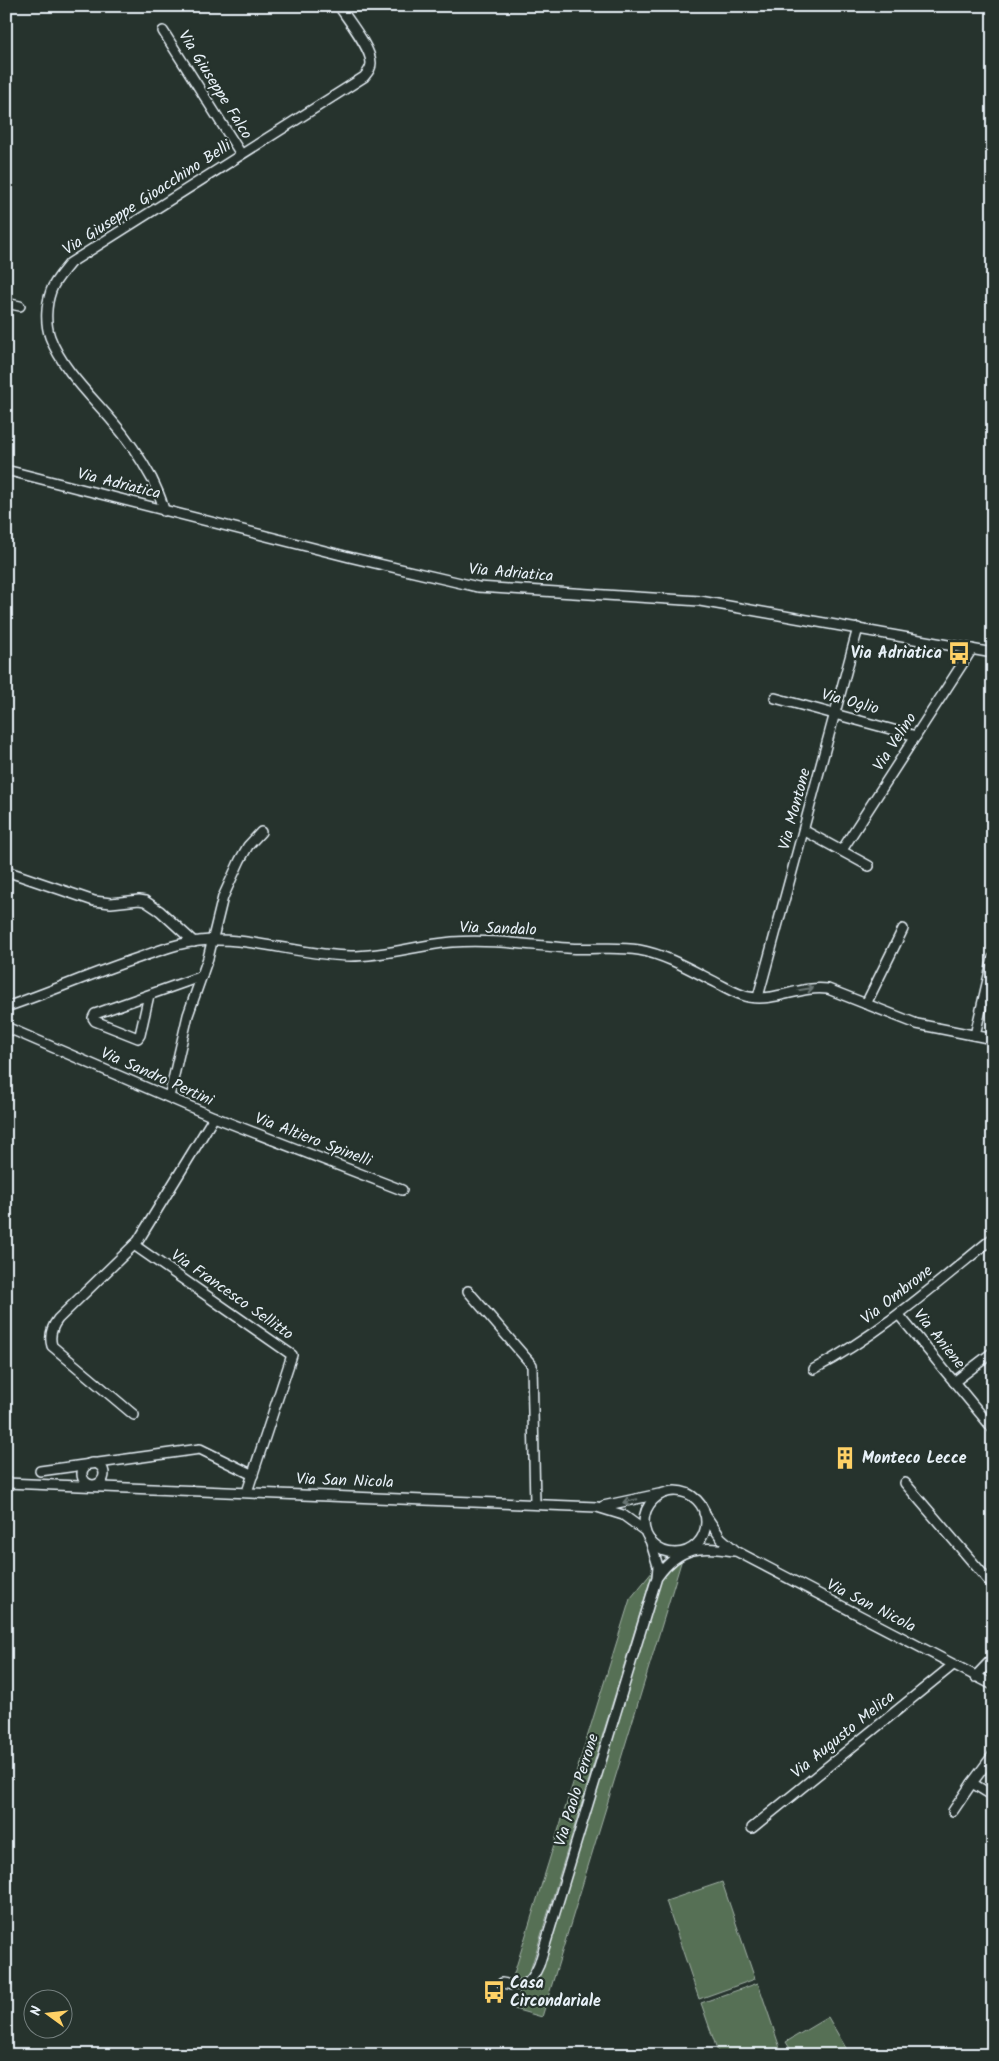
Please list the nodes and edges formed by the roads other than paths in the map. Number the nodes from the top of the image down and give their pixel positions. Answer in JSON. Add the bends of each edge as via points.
{"nodes":[{"id":1,"x":339,"y":6,"type":"edge"},
{"id":2,"x":163,"y":31,"type":"dead end"},
{"id":3,"x":241,"y":154,"type":"junction"},
{"id":4,"x":6,"y":303,"type":"edge"},
{"id":5,"x":20,"y":306,"type":"dead end"},
{"id":6,"x":6,"y":470,"type":"edge"},
{"id":7,"x":164,"y":511,"type":"junction"},
{"id":8,"x":858,"y":628,"type":"junction"},
{"id":9,"x":972,"y":649,"type":"junction"},
{"id":10,"x":993,"y":653,"type":"edge"},
{"id":11,"x":775,"y":698,"type":"dead end"},
{"id":12,"x":836,"y":713,"type":"junction"},
{"id":13,"x":916,"y":736,"type":"junction"},
{"id":14,"x":805,"y":831,"type":"junction"},
{"id":15,"x":261,"y":832,"type":"dead end"},
{"id":16,"x":842,"y":850,"type":"junction"},
{"id":17,"x":869,"y":866,"type":"dead end"},
{"id":18,"x":6,"y":871,"type":"edge"},
{"id":19,"x":903,"y":929,"type":"dead end"},
{"id":20,"x":213,"y":940,"type":"junction"},
{"id":21,"x":194,"y":942,"type":"junction"},
{"id":22,"x":993,"y":958,"type":"edge"},
{"id":23,"x":202,"y":976,"type":"junction"},
{"id":24,"x":149,"y":995,"type":"junction"},
{"id":25,"x":758,"y":998,"type":"junction"},
{"id":26,"x":866,"y":1004,"type":"junction"},
{"id":27,"x":6,"y":1008,"type":"edge"},
{"id":28,"x":6,"y":1026,"type":"edge"},
{"id":29,"x":975,"y":1036,"type":"junction"},
{"id":30,"x":993,"y":1039,"type":"edge"},
{"id":31,"x":169,"y":1097,"type":"junction"},
{"id":32,"x":214,"y":1117,"type":"junction"},
{"id":33,"x":402,"y":1190,"type":"dead end"},
{"id":34,"x":993,"y":1238,"type":"edge"},
{"id":35,"x":134,"y":1245,"type":"junction"},
{"id":36,"x":468,"y":1291,"type":"dead end"},
{"id":37,"x":899,"y":1315,"type":"junction"},
{"id":38,"x":993,"y":1352,"type":"edge"},
{"id":39,"x":814,"y":1369,"type":"dead end"},
{"id":40,"x":954,"y":1382,"type":"junction"},
{"id":41,"x":134,"y":1415,"type":"dead end"},
{"id":42,"x":993,"y":1429,"type":"edge"},
{"id":43,"x":91,"y":1463,"type":"junction"},
{"id":44,"x":40,"y":1471,"type":"dead end"},
{"id":45,"x":253,"y":1475,"type":"junction"},
{"id":46,"x":6,"y":1483,"type":"edge"},
{"id":47,"x":906,"y":1483,"type":"dead end"},
{"id":48,"x":93,"y":1485,"type":"junction"},
{"id":49,"x":247,"y":1492,"type":"junction"},
{"id":50,"x":664,"y":1493,"type":"junction"},
{"id":51,"x":535,"y":1504,"type":"junction"},
{"id":52,"x":596,"y":1507,"type":"junction"},
{"id":53,"x":704,"y":1513,"type":"junction"},
{"id":54,"x":645,"y":1531,"type":"junction"},
{"id":55,"x":650,"y":1540,"type":"junction"},
{"id":56,"x":688,"y":1550,"type":"junction"},
{"id":57,"x":736,"y":1551,"type":"junction"},
{"id":58,"x":657,"y":1577,"type":"junction"},
{"id":59,"x":993,"y":1586,"type":"edge"},
{"id":60,"x":993,"y":1658,"type":"edge"},
{"id":61,"x":953,"y":1665,"type":"junction"},
{"id":62,"x":975,"y":1676,"type":"junction"},
{"id":63,"x":993,"y":1685,"type":"edge"},
{"id":64,"x":993,"y":1755,"type":"edge"},
{"id":65,"x":972,"y":1784,"type":"junction"},
{"id":66,"x":993,"y":1796,"type":"edge"},
{"id":67,"x":953,"y":1811,"type":"dead end"},
{"id":68,"x":752,"y":1828,"type":"dead end"},
{"id":69,"x":502,"y":1983,"type":"dead end"}],
"edges":[{"from":1,"to":3,"type":"street","name":"Via Giuseppe Gioacchino Belli","via":[[368,52],[369,70],[364,77]]},
{"from":2,"to":3,"type":"street","name":"Via Giuseppe Falco"},
{"from":3,"to":7,"type":"street","name":"Via Giuseppe Gioacchino Belli","via":[[70,264],[51,290],[47,307],[47,323],[53,343],[82,386],[128,442],[158,490]]},
{"from":4,"to":5,"type":"street"},
{"from":6,"to":7,"type":"street","name":"Via Adriatica"},
{"from":7,"to":8,"type":"street","name":"Via Adriatica","via":[[478,587],[700,601]]},
{"from":8,"to":9,"type":"street","name":"Via Adriatica"},
{"from":8,"to":12,"type":"street","name":"Via Montone"},
{"from":9,"to":10,"type":"street","name":"Via Adriatica"},
{"from":9,"to":13,"type":"street","name":"Via Velino"},
{"from":11,"to":12,"type":"street","name":"Via Oglio"},
{"from":12,"to":13,"type":"street","name":"Via Oglio"},
{"from":12,"to":14,"type":"street","name":"Via Montone"},
{"from":13,"to":16,"type":"street","name":"Via Velino"},
{"from":14,"to":16,"type":"street"},
{"from":14,"to":25,"type":"street","name":"Via Montone"},
{"from":15,"to":20,"type":"street","via":[[248,846],[227,884]]},
{"from":16,"to":17,"type":"street"},
{"from":18,"to":21,"type":"street","via":[[94,901],[146,901]]},
{"from":19,"to":26,"type":"street"},
{"from":20,"to":21,"type":"street","name":"Via Sandalo"},
{"from":20,"to":23,"type":"street"},
{"from":20,"to":25,"type":"street","name":"Via Sandalo","via":[[352,956],[477,941],[591,950],[616,948],[662,957],[736,992]]},
{"from":21,"to":27,"type":"street","name":"Via Sandalo","via":[[126,962]]},
{"from":22,"to":29,"type":"street"},
{"from":23,"to":24,"type":"street"},
{"from":23,"to":31,"type":"street","via":[[188,1015]]},
{"from":24,"to":24,"type":"street","via":[[95,1014],[94,1021],[138,1038]]},
{"from":25,"to":26,"type":"street","name":"Via Sandalo","one_way":true,"via":[[817,988]]},
{"from":26,"to":29,"type":"street","name":"Via Sandalo","via":[[917,1024]]},
{"from":28,"to":31,"type":"street","name":"Via Sandro Pertini"},
{"from":29,"to":30,"type":"street","name":"Via Sandalo"},
{"from":31,"to":32,"type":"street","name":"Via Sandro Pertini"},
{"from":32,"to":33,"type":"street","name":"Via Altiero Spinelli"},
{"from":32,"to":35,"type":"street","name":"Via Sandro Pertini"},
{"from":34,"to":37,"type":"street","name":"Via Ombrone"},
{"from":35,"to":41,"type":"street","name":"Via Sandro Pertini","via":[[54,1324],[50,1334],[52,1346]]},
{"from":35,"to":45,"type":"street","name":"Via Francesco Sellitto","via":[[292,1355]]},
{"from":36,"to":51,"type":"street","via":[[532,1364]]},
{"from":37,"to":39,"type":"street","name":"Via Ombrone"},
{"from":37,"to":40,"type":"street","name":"Via Aniene"},
{"from":38,"to":40,"type":"street"},
{"from":40,"to":42,"type":"street","name":"Via Aniene"},
{"from":43,"to":44,"type":"street"},
{"from":43,"to":45,"type":"street","via":[[200,1449]]},
{"from":43,"to":48,"type":"street","via":[[85,1466],[82,1478]]},
{"from":43,"to":48,"type":"street","via":[[98,1464],[103,1470],[100,1483]]},
{"from":45,"to":49,"type":"street","name":"Via Francesco Sellitto"},
{"from":46,"to":48,"type":"street","name":"Via San Nicola"},
{"from":47,"to":59,"type":"street"},
{"from":48,"to":49,"type":"street","name":"Via San Nicola"},
{"from":49,"to":51,"type":"street","name":"Via San Nicola"},
{"from":50,"to":52,"type":"street","name":"Via San Nicola","one_way":true},
{"from":50,"to":53,"type":"street","name":"Via San Nicola","via":[[681,1491],[689,1494]]},
{"from":50,"to":54,"type":"street","via":[[647,1508]]},
{"from":51,"to":52,"type":"street","name":"Via San Nicola"},
{"from":52,"to":54,"type":"street","name":"Via San Nicola","via":[[623,1515]]},
{"from":53,"to":56,"type":"street","via":[[703,1535]]},
{"from":53,"to":57,"type":"street","name":"Via San Nicola","via":[[720,1538]]},
{"from":54,"to":55,"type":"street","name":"Via San Nicola"},
{"from":55,"to":56,"type":"street","name":"Via San Nicola","via":[[659,1549],[670,1552]]},
{"from":55,"to":58,"type":"street","name":"Via Paolo Perrone","via":[[658,1566]]},
{"from":56,"to":57,"type":"street","name":"Via San Nicola"},
{"from":56,"to":58,"type":"street","name":"Via Paolo Perrone","via":[[672,1560]]},
{"from":57,"to":61,"type":"street","name":"Via San Nicola"},
{"from":58,"to":69,"type":"street","name":"Via Paolo Perrone","via":[[539,1964],[528,1983],[522,1986]]},
{"from":60,"to":62,"type":"street"},
{"from":61,"to":62,"type":"street","name":"Via San Nicola"},
{"from":61,"to":68,"type":"street","name":"Via Augusto Melica"},
{"from":62,"to":63,"type":"street","name":"Via San Nicola"},
{"from":64,"to":65,"type":"street"},
{"from":65,"to":66,"type":"street"},
{"from":65,"to":67,"type":"street"}]}
